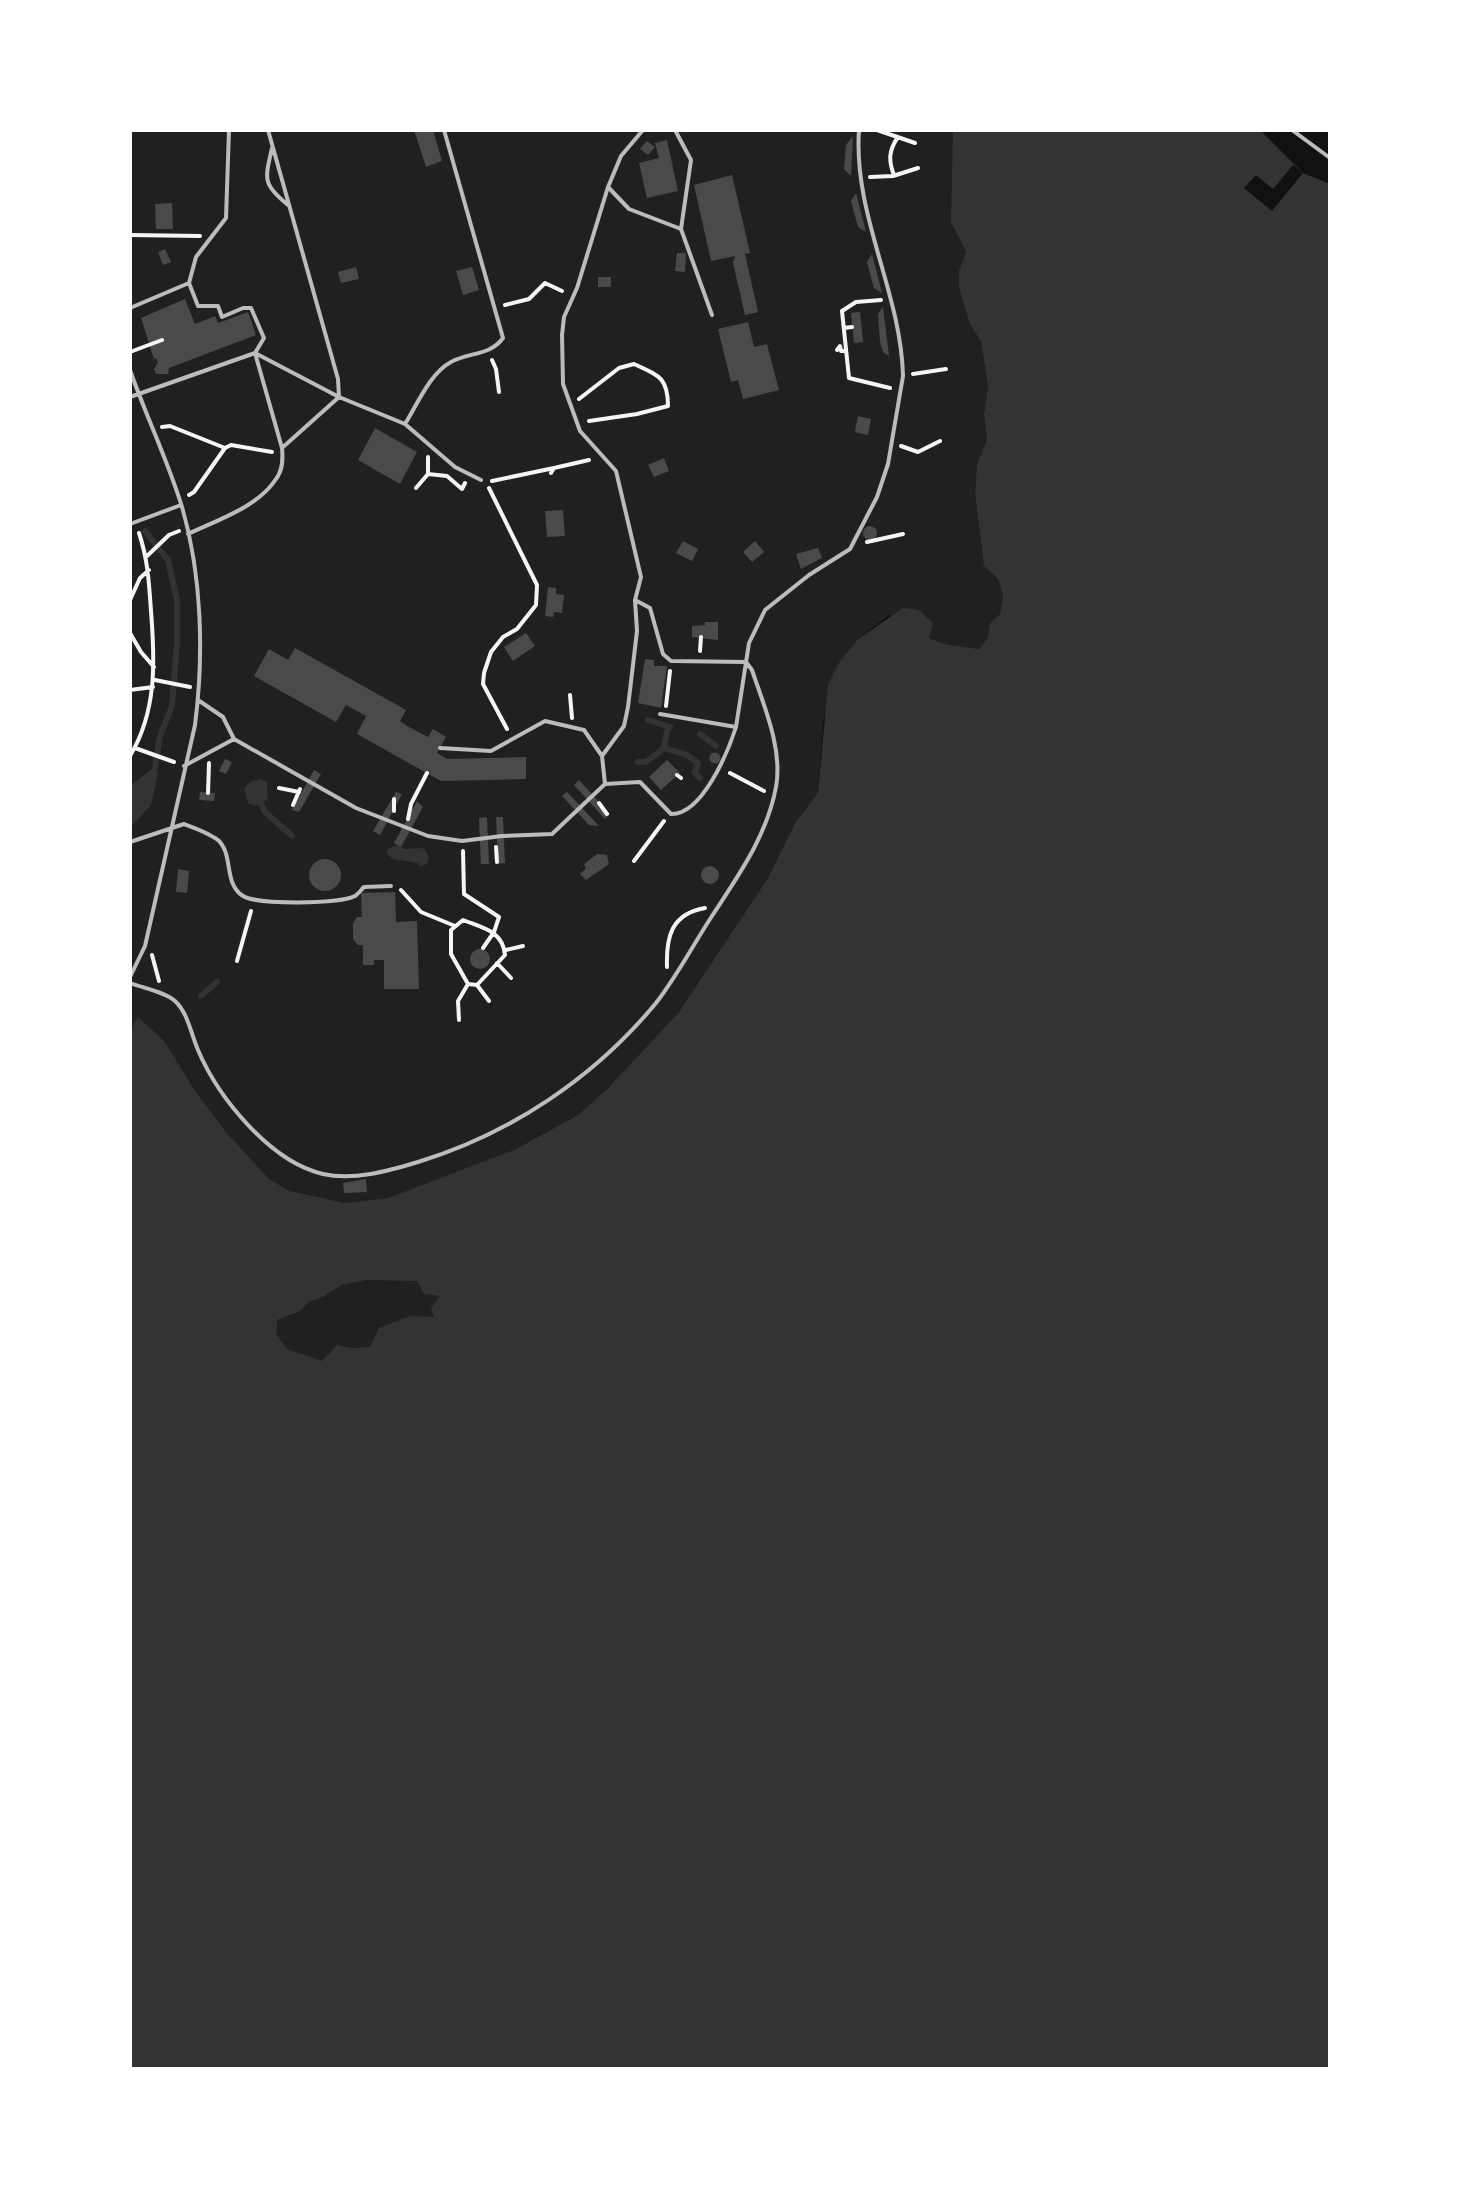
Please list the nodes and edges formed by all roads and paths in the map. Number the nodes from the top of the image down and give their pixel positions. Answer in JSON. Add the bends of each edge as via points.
{"nodes":[{"id":1,"x":229,"y":130,"type":"edge"},
{"id":2,"x":268,"y":130,"type":"edge"},
{"id":3,"x":444,"y":130,"type":"edge"},
{"id":4,"x":643,"y":130,"type":"edge"},
{"id":5,"x":675,"y":130,"type":"edge"},
{"id":6,"x":859,"y":130,"type":"edge"},
{"id":7,"x":877,"y":130,"type":"edge"},
{"id":8,"x":1292,"y":130,"type":"edge"},
{"id":9,"x":898,"y":137,"type":"junction"},
{"id":10,"x":915,"y":143,"type":"dead end"},
{"id":11,"x":272,"y":146,"type":"junction"},
{"id":12,"x":1330,"y":158,"type":"edge"},
{"id":13,"x":918,"y":168,"type":"dead end"},
{"id":14,"x":894,"y":175,"type":"junction"},
{"id":15,"x":860,"y":178,"type":"junction"},
{"id":16,"x":608,"y":187,"type":"junction"},
{"id":17,"x":288,"y":205,"type":"junction"},
{"id":18,"x":681,"y":229,"type":"junction"},
{"id":19,"x":130,"y":235,"type":"edge"},
{"id":20,"x":211,"y":236,"type":"junction"},
{"id":21,"x":189,"y":283,"type":"junction"},
{"id":22,"x":577,"y":288,"type":"junction"},
{"id":23,"x":890,"y":299,"type":"junction"},
{"id":24,"x":130,"y":308,"type":"edge"},
{"id":25,"x":495,"y":308,"type":"junction"},
{"id":26,"x":712,"y":315,"type":"dead end"},
{"id":27,"x":852,"y":327,"type":"dead end"},
{"id":28,"x":844,"y":328,"type":"junction"},
{"id":29,"x":162,"y":340,"type":"dead end"},
{"id":30,"x":837,"y":350,"type":"dead end"},
{"id":31,"x":488,"y":351,"type":"junction"},
{"id":32,"x":846,"y":351,"type":"junction"},
{"id":33,"x":130,"y":352,"type":"edge"},
{"id":34,"x":255,"y":353,"type":"junction"},
{"id":35,"x":946,"y":369,"type":"dead end"},
{"id":36,"x":130,"y":370,"type":"edge"},
{"id":37,"x":903,"y":376,"type":"junction"},
{"id":38,"x":901,"y":390,"type":"junction"},
{"id":39,"x":499,"y":392,"type":"dead end"},
{"id":40,"x":138,"y":393,"type":"junction"},
{"id":41,"x":130,"y":397,"type":"edge"},
{"id":42,"x":339,"y":397,"type":"junction"},
{"id":43,"x":571,"y":405,"type":"junction"},
{"id":44,"x":577,"y":422,"type":"junction"},
{"id":45,"x":405,"y":424,"type":"junction"},
{"id":46,"x":170,"y":426,"type":"dead end"},
{"id":47,"x":940,"y":441,"type":"dead end"},
{"id":48,"x":891,"y":443,"type":"junction"},
{"id":49,"x":225,"y":448,"type":"junction"},
{"id":50,"x":282,"y":451,"type":"junction"},
{"id":51,"x":583,"y":461,"type":"dead end"},
{"id":52,"x":428,"y":474,"type":"dead end"},
{"id":53,"x":481,"y":480,"type":"joint"},
{"id":54,"x":416,"y":488,"type":"dead end"},
{"id":55,"x":194,"y":492,"type":"dead end"},
{"id":56,"x":494,"y":495,"type":"dead end"},
{"id":57,"x":181,"y":505,"type":"junction"},
{"id":58,"x":133,"y":523,"type":"edge"},
{"id":59,"x":188,"y":531,"type":"junction"},
{"id":60,"x":903,"y":534,"type":"dead end"},
{"id":61,"x":852,"y":545,"type":"junction"},
{"id":62,"x":147,"y":556,"type":"junction"},
{"id":63,"x":149,"y":570,"type":"junction"},
{"id":64,"x":130,"y":600,"type":"edge"},
{"id":65,"x":635,"y":600,"type":"junction"},
{"id":66,"x":130,"y":633,"type":"edge"},
{"id":67,"x":671,"y":661,"type":"junction"},
{"id":68,"x":746,"y":662,"type":"junction"},
{"id":69,"x":155,"y":667,"type":"junction"},
{"id":70,"x":154,"y":680,"type":"junction"},
{"id":71,"x":179,"y":684,"type":"dead end"},
{"id":72,"x":153,"y":687,"type":"junction"},
{"id":73,"x":130,"y":690,"type":"edge"},
{"id":74,"x":570,"y":695,"type":"dead end"},
{"id":75,"x":198,"y":700,"type":"junction"},
{"id":76,"x":663,"y":715,"type":"joint"},
{"id":77,"x":736,"y":727,"type":"junction"},
{"id":78,"x":573,"y":728,"type":"junction"},
{"id":79,"x":512,"y":738,"type":"junction"},
{"id":80,"x":234,"y":739,"type":"junction"},
{"id":81,"x":135,"y":748,"type":"junction"},
{"id":82,"x":440,"y":748,"type":"dead end"},
{"id":83,"x":210,"y":752,"type":"junction"},
{"id":84,"x":130,"y":756,"type":"edge"},
{"id":85,"x":602,"y":756,"type":"junction"},
{"id":86,"x":166,"y":759,"type":"dead end"},
{"id":87,"x":184,"y":766,"type":"junction"},
{"id":88,"x":427,"y":773,"type":"dead end"},
{"id":89,"x":736,"y":776,"type":"dead end"},
{"id":90,"x":605,"y":784,"type":"junction"},
{"id":91,"x":750,"y":784,"type":"dead end"},
{"id":92,"x":279,"y":788,"type":"dead end"},
{"id":93,"x":299,"y":792,"type":"dead end"},
{"id":94,"x":208,"y":793,"type":"dead end"},
{"id":95,"x":668,"y":812,"type":"junction"},
{"id":96,"x":406,"y":826,"type":"junction"},
{"id":97,"x":171,"y":828,"type":"junction"},
{"id":98,"x":130,"y":842,"type":"edge"},
{"id":99,"x":634,"y":861,"type":"dead end"},
{"id":100,"x":463,"y":864,"type":"dead end"},
{"id":101,"x":391,"y":886,"type":"joint"},
{"id":102,"x":254,"y":901,"type":"junction"},
{"id":103,"x":719,"y":906,"type":"junction"},
{"id":104,"x":456,"y":926,"type":"junction"},
{"id":105,"x":494,"y":932,"type":"junction"},
{"id":106,"x":523,"y":946,"type":"dead end"},
{"id":107,"x":483,"y":948,"type":"dead end"},
{"id":108,"x":505,"y":950,"type":"junction"},
{"id":109,"x":237,"y":961,"type":"dead end"},
{"id":110,"x":497,"y":963,"type":"junction"},
{"id":111,"x":130,"y":977,"type":"edge"},
{"id":112,"x":511,"y":978,"type":"dead end"},
{"id":113,"x":130,"y":983,"type":"edge"},
{"id":114,"x":468,"y":984,"type":"junction"},
{"id":115,"x":477,"y":985,"type":"junction"},
{"id":116,"x":668,"y":986,"type":"junction"},
{"id":117,"x":489,"y":1001,"type":"dead end"},
{"id":118,"x":459,"y":1020,"type":"dead end"}],
"edges":[{"from":1,"to":20,"type":"lane","via":[[227,213]]},
{"from":2,"to":11,"type":"lane"},
{"from":3,"to":25,"type":"lane"},
{"from":4,"to":16,"type":"lane","via":[[621,156]]},
{"from":5,"to":18,"type":"lane","via":[[691,160]]},
{"from":6,"to":15,"type":"lane"},
{"from":7,"to":9,"type":"path"},
{"from":8,"to":12,"type":"lane"},
{"from":9,"to":10,"type":"path"},
{"from":9,"to":14,"type":"path","via":[[890,148]]},
{"from":11,"to":17,"type":"lane"},
{"from":11,"to":17,"type":"lane","via":[[266,180]]},
{"from":13,"to":14,"type":"path"},
{"from":14,"to":15,"type":"path"},
{"from":15,"to":23,"type":"lane"},
{"from":16,"to":18,"type":"lane","via":[[629,209]]},
{"from":16,"to":22,"type":"lane"},
{"from":17,"to":42,"type":"lane"},
{"from":18,"to":26,"type":"lane"},
{"from":19,"to":20,"type":"path"},
{"from":20,"to":21,"type":"lane","via":[[196,257]]},
{"from":21,"to":24,"type":"lane"},
{"from":21,"to":34,"type":"lane","via":[[198,306],[218,306],[222,317],[251,308],[264,338]]},
{"from":22,"to":25,"type":"path","via":[[562,291],[545,283],[529,299]]},
{"from":22,"to":43,"type":"lane","via":[[562,335],[563,384]]},
{"from":23,"to":28,"type":"path","via":[[856,302],[842,311]]},
{"from":23,"to":37,"type":"lane"},
{"from":25,"to":31,"type":"lane","via":[[503,338]]},
{"from":27,"to":28,"type":"path"},
{"from":28,"to":32,"type":"path"},
{"from":29,"to":33,"type":"path"},
{"from":30,"to":32,"type":"path","via":[[840,346]]},
{"from":31,"to":39,"type":"path"},
{"from":31,"to":45,"type":"lane","via":[[448,363]]},
{"from":32,"to":38,"type":"path","via":[[849,378]]},
{"from":34,"to":40,"type":"lane"},
{"from":34,"to":42,"type":"lane"},
{"from":34,"to":50,"type":"lane"},
{"from":35,"to":37,"type":"path"},
{"from":36,"to":40,"type":"lane"},
{"from":37,"to":38,"type":"lane"},
{"from":38,"to":48,"type":"lane"},
{"from":40,"to":41,"type":"lane"},
{"from":40,"to":57,"type":"lane"},
{"from":42,"to":45,"type":"lane"},
{"from":42,"to":50,"type":"lane"},
{"from":43,"to":44,"type":"lane"},
{"from":43,"to":44,"type":"path","via":[[619,368],[634,364],[660,377],[668,391],[668,406]]},
{"from":44,"to":65,"type":"lane","via":[[616,471],[641,577]]},
{"from":45,"to":53,"type":"lane","via":[[455,467]]},
{"from":46,"to":49,"type":"path"},
{"from":47,"to":48,"type":"path","via":[[918,452]]},
{"from":48,"to":61,"type":"lane","via":[[877,497]]},
{"from":49,"to":50,"type":"path"},
{"from":49,"to":55,"type":"path"},
{"from":50,"to":59,"type":"lane","via":[[278,477],[266,490],[220,519]]},
{"from":51,"to":53,"type":"path","via":[[499,481]]},
{"from":52,"to":54,"type":"path"},
{"from":56,"to":79,"type":"path","via":[[537,585],[536,605],[491,652],[484,673],[483,684]]},
{"from":57,"to":58,"type":"lane"},
{"from":57,"to":59,"type":"lane"},
{"from":58,"to":62,"type":"path"},
{"from":59,"to":62,"type":"path","via":[[169,535]]},
{"from":59,"to":75,"type":"lane","via":[[200,619]]},
{"from":60,"to":61,"type":"path"},
{"from":61,"to":68,"type":"lane","via":[[765,610]]},
{"from":62,"to":63,"type":"path"},
{"from":63,"to":64,"type":"path"},
{"from":63,"to":69,"type":"path"},
{"from":65,"to":67,"type":"lane","via":[[650,608],[663,654]]},
{"from":65,"to":85,"type":"lane","via":[[637,631],[624,726]]},
{"from":66,"to":69,"type":"path"},
{"from":67,"to":68,"type":"lane"},
{"from":67,"to":76,"type":"path"},
{"from":68,"to":77,"type":"lane"},
{"from":68,"to":103,"type":"lane","via":[[767,715],[778,762],[776,786],[761,835]]},
{"from":69,"to":70,"type":"path"},
{"from":70,"to":71,"type":"path"},
{"from":70,"to":72,"type":"path"},
{"from":72,"to":73,"type":"path"},
{"from":72,"to":81,"type":"path"},
{"from":74,"to":78,"type":"path"},
{"from":75,"to":80,"type":"lane","via":[[223,717]]},
{"from":75,"to":87,"type":"lane"},
{"from":76,"to":77,"type":"lane"},
{"from":77,"to":95,"type":"lane","via":[[711,781],[679,814]]},
{"from":78,"to":79,"type":"lane","via":[[545,721]]},
{"from":78,"to":85,"type":"lane","via":[[584,730]]},
{"from":79,"to":82,"type":"lane","via":[[491,751]]},
{"from":80,"to":83,"type":"lane"},
{"from":80,"to":96,"type":"lane","via":[[356,808]]},
{"from":81,"to":84,"type":"path"},
{"from":81,"to":86,"type":"path"},
{"from":83,"to":87,"type":"lane"},
{"from":83,"to":94,"type":"path"},
{"from":85,"to":90,"type":"lane"},
{"from":87,"to":97,"type":"lane"},
{"from":88,"to":96,"type":"path"},
{"from":89,"to":91,"type":"path"},
{"from":90,"to":95,"type":"lane","via":[[640,782]]},
{"from":90,"to":96,"type":"lane","via":[[552,834],[453,840]]},
{"from":92,"to":93,"type":"path"},
{"from":95,"to":99,"type":"path"},
{"from":97,"to":98,"type":"lane"},
{"from":97,"to":102,"type":"lane","via":[[184,824],[219,841],[233,885]]},
{"from":97,"to":111,"type":"lane","via":[[145,946]]},
{"from":100,"to":105,"type":"path","via":[[464,894],[499,917]]},
{"from":101,"to":102,"type":"lane","via":[[364,887],[354,896],[328,900]]},
{"from":101,"to":104,"type":"path","via":[[421,912]]},
{"from":102,"to":109,"type":"path"},
{"from":103,"to":116,"type":"lane"},
{"from":103,"to":116,"type":"path","via":[[691,911],[675,924],[666,942]]},
{"from":104,"to":105,"type":"path","via":[[463,920]]},
{"from":104,"to":114,"type":"path","via":[[451,930],[451,954]]},
{"from":105,"to":107,"type":"path"},
{"from":105,"to":108,"type":"path"},
{"from":106,"to":108,"type":"path"},
{"from":108,"to":110,"type":"path"},
{"from":110,"to":112,"type":"path"},
{"from":110,"to":115,"type":"path"},
{"from":113,"to":116,"type":"lane","via":[[174,999],[215,1084],[261,1137],[303,1168],[342,1176],[437,1157],[520,1119],[581,1077]]},
{"from":114,"to":115,"type":"path"},
{"from":114,"to":118,"type":"path","via":[[458,1001]]},
{"from":115,"to":117,"type":"path"}]}
